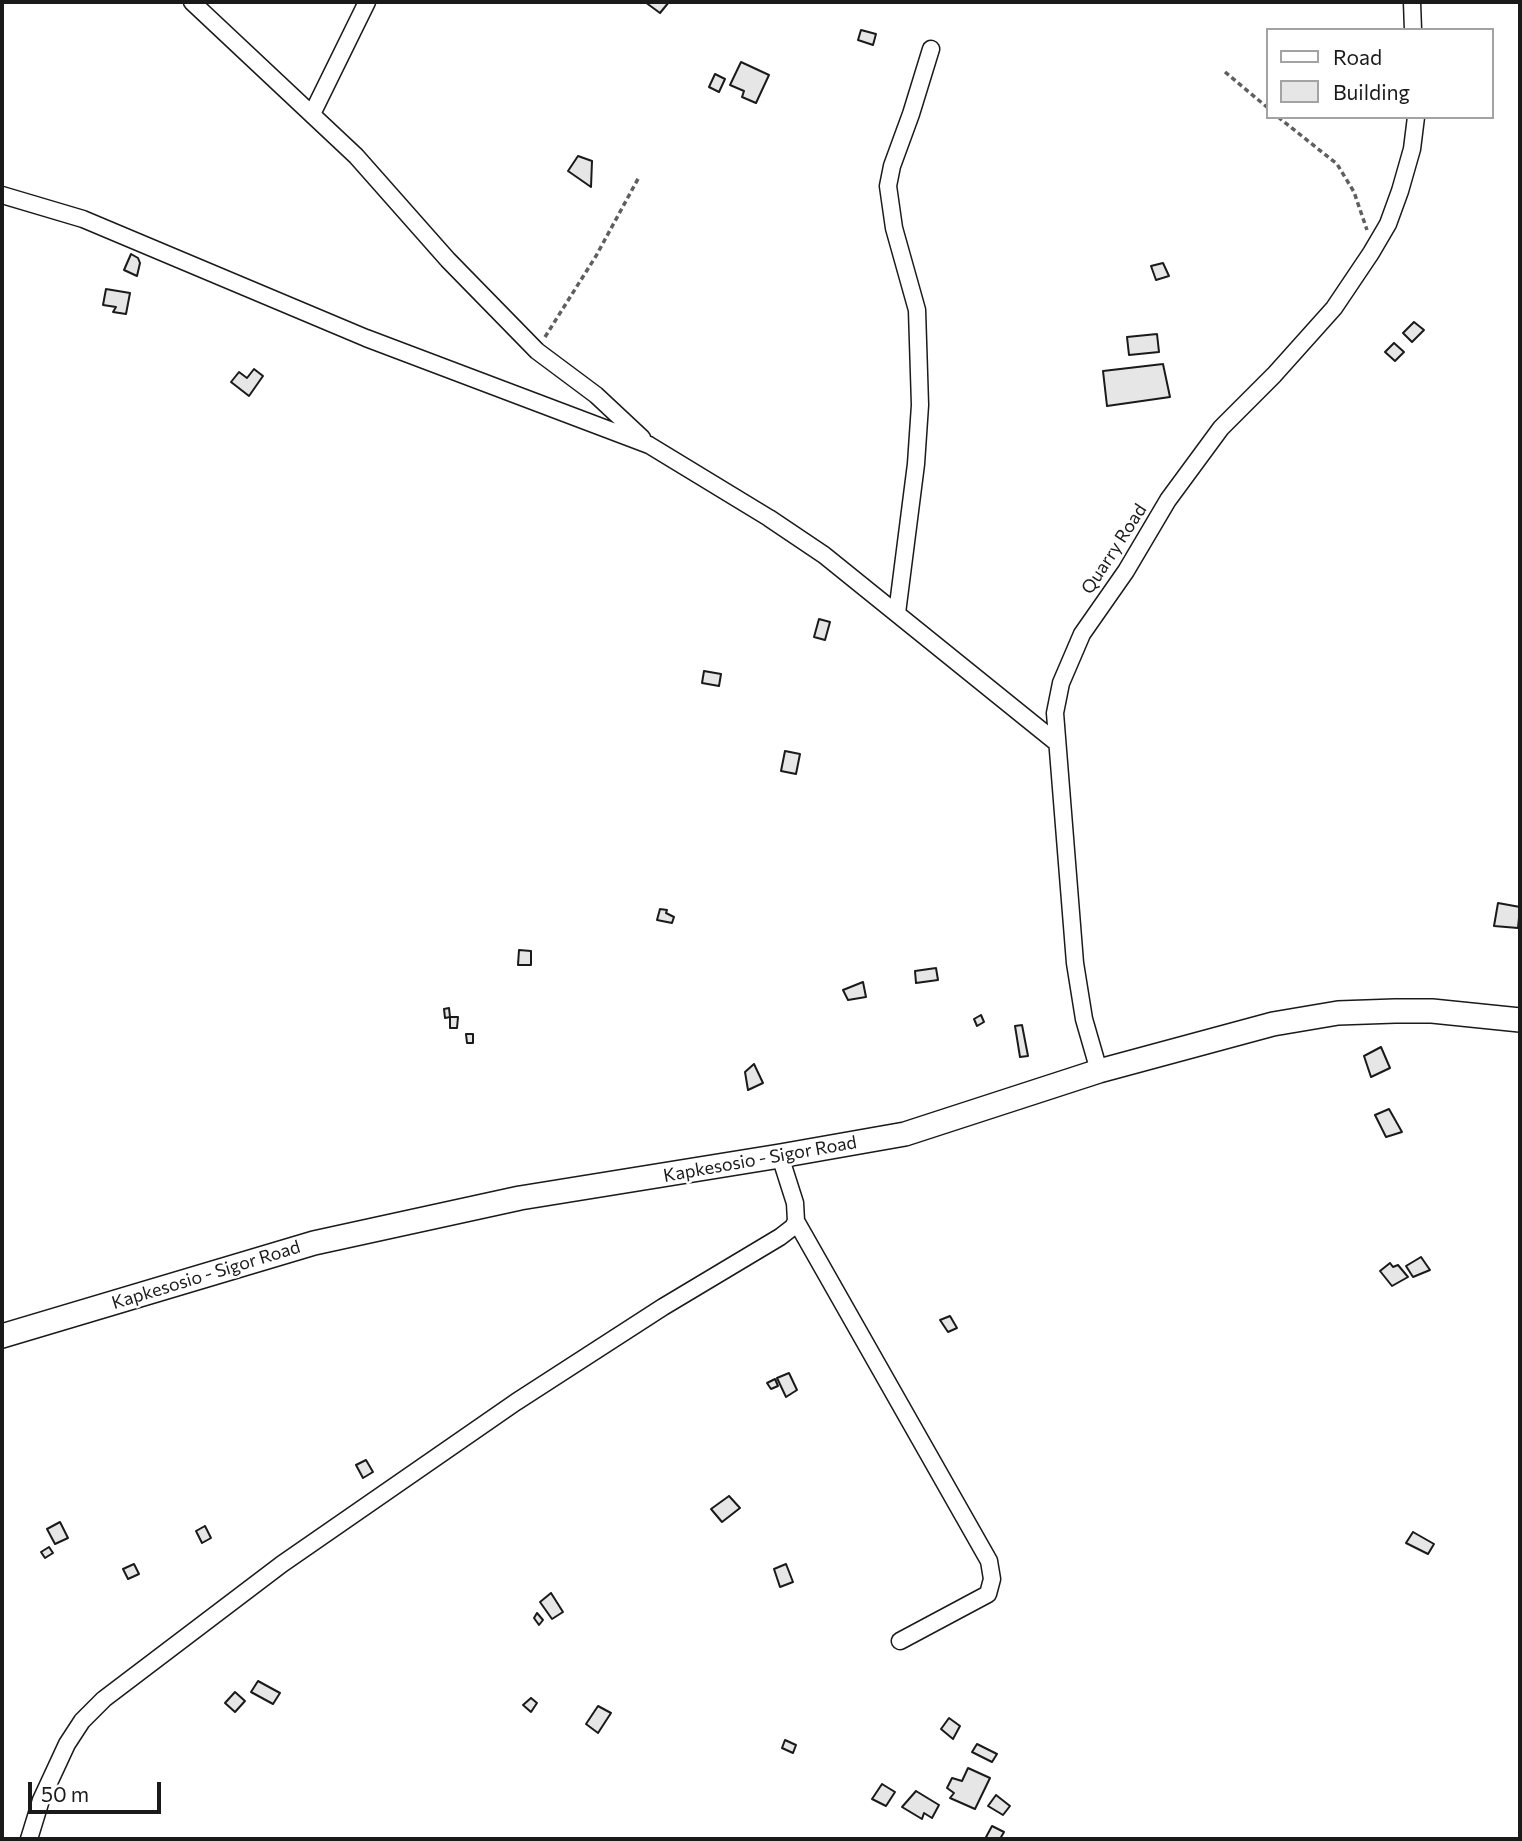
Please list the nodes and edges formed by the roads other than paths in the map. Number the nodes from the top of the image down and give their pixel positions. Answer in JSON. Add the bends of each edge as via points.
{"nodes":[{"id":1,"x":192,"y":2,"type":"edge"},
{"id":2,"x":367,"y":2,"type":"edge"},
{"id":3,"x":1412,"y":2,"type":"edge"},
{"id":4,"x":1413,"y":28,"type":"edge"},
{"id":5,"x":931,"y":49,"type":"dead end"},
{"id":6,"x":312,"y":114,"type":"junction"},
{"id":7,"x":1416,"y":119,"type":"edge"},
{"id":8,"x":2,"y":195,"type":"edge"},
{"id":9,"x":649,"y":445,"type":"junction"},
{"id":10,"x":897,"y":613,"type":"junction"},
{"id":11,"x":1057,"y":743,"type":"junction"},
{"id":12,"x":1520,"y":1020,"type":"edge"},
{"id":13,"x":1099,"y":1071,"type":"junction"},
{"id":14,"x":780,"y":1156,"type":"junction"},
{"id":15,"x":796,"y":1221,"type":"junction"},
{"id":16,"x":2,"y":1336,"type":"edge"},
{"id":17,"x":900,"y":1642,"type":"dead end"},
{"id":18,"x":29,"y":1839,"type":"edge"}],
"edges":[{"from":1,"to":6,"type":"street"},
{"from":2,"to":6,"type":"street"},
{"from":3,"to":4,"type":"street"},
{"from":5,"to":10,"type":"street","via":[[888,186],[894,228],[918,310],[916,464]]},
{"from":6,"to":9,"type":"street","via":[[537,351],[596,395]]},
{"from":7,"to":11,"type":"street","name":"Quarry Road","via":[[1400,191],[1371,253],[1334,307],[1221,428],[1168,500],[1082,634],[1057,698]]},
{"from":8,"to":9,"type":"street","via":[[83,219],[342,329]]},
{"from":9,"to":10,"type":"street","via":[[769,518]]},
{"from":10,"to":11,"type":"street"},
{"from":11,"to":13,"type":"street","name":"Quarry Road","via":[[1075,962]]},
{"from":12,"to":13,"type":"main road","name":"Kapkesosio - Sigor Road","via":[[1432,1011],[1338,1013],[1273,1024]]},
{"from":13,"to":14,"type":"main road","name":"Kapkesosio - Sigor Road","via":[[905,1134]]},
{"from":14,"to":15,"type":"street"},
{"from":14,"to":16,"type":"main road","name":"Kapkesosio - Sigor Road","via":[[520,1198],[314,1242]]},
{"from":15,"to":17,"type":"street","via":[[991,1570],[988,1594]]},
{"from":15,"to":18,"type":"street","via":[[761,1250],[663,1307],[494,1417],[282,1564],[104,1699],[67,1744]]}]}
